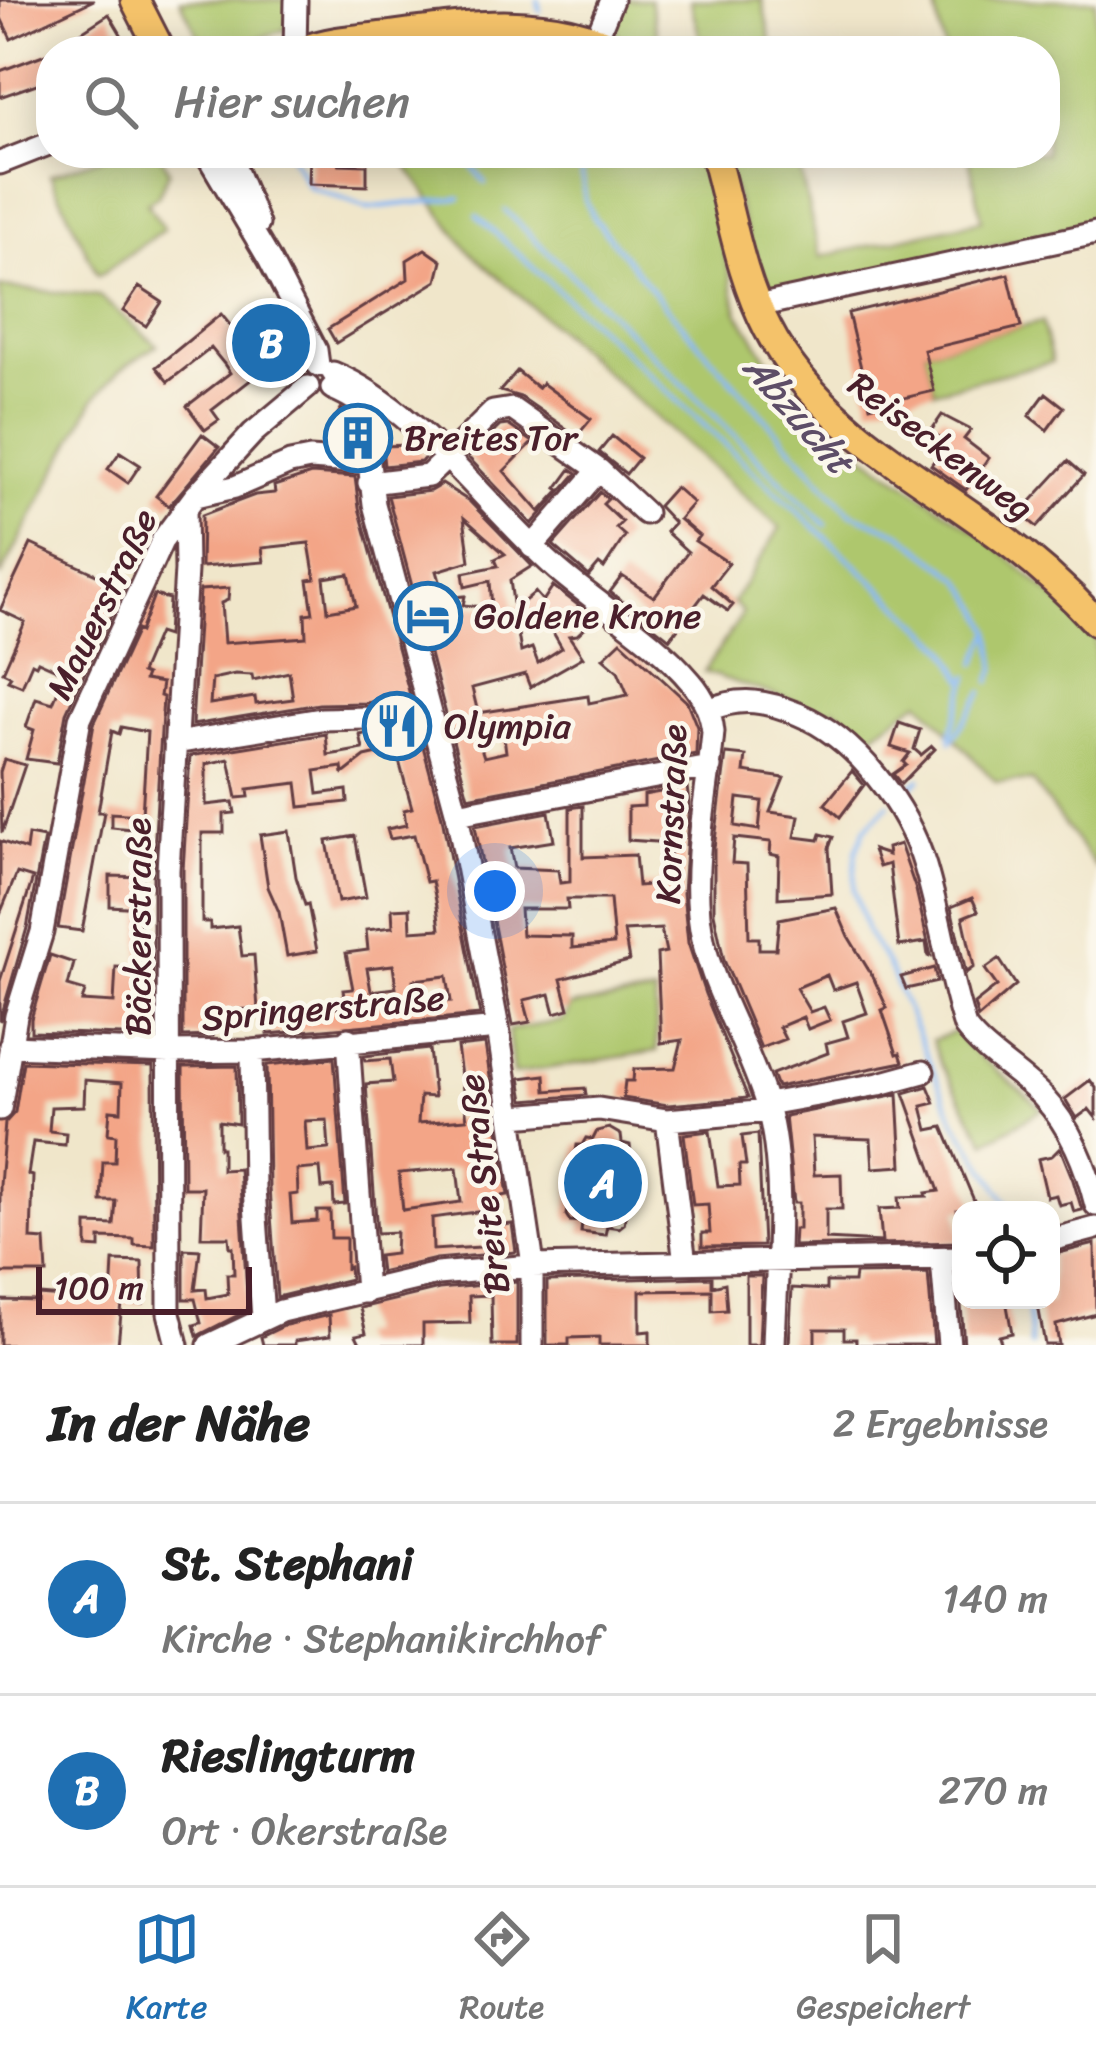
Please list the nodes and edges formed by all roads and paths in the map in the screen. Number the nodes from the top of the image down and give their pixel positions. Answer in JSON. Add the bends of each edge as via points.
{"nodes":[{"id":1,"x":138,"y":0,"type":"edge"},
{"id":2,"x":296,"y":0,"type":"edge"},
{"id":3,"x":612,"y":0,"type":"edge"},
{"id":4,"x":157,"y":36,"type":"edge"},
{"id":5,"x":298,"y":36,"type":"edge"},
{"id":6,"x":397,"y":36,"type":"edge"},
{"id":7,"x":580,"y":36,"type":"edge"},
{"id":8,"x":610,"y":36,"type":"edge"},
{"id":9,"x":36,"y":149,"type":"edge"},
{"id":10,"x":0,"y":163,"type":"edge"},
{"id":11,"x":215,"y":168,"type":"edge"},
{"id":12,"x":236,"y":168,"type":"edge"},
{"id":13,"x":714,"y":168,"type":"edge"},
{"id":14,"x":1096,"y":232,"type":"edge"},
{"id":15,"x":269,"y":259,"type":"junction"},
{"id":16,"x":757,"y":306,"type":"junction"},
{"id":17,"x":328,"y":375,"type":"junction"},
{"id":18,"x":370,"y":430,"type":"dead end"},
{"id":19,"x":445,"y":459,"type":"junction"},
{"id":20,"x":368,"y":467,"type":"junction"},
{"id":21,"x":599,"y":470,"type":"junction"},
{"id":22,"x":190,"y":502,"type":"junction"},
{"id":23,"x":645,"y":513,"type":"dead end"},
{"id":24,"x":532,"y":547,"type":"junction"},
{"id":25,"x":1092,"y":611,"type":"edge"},
{"id":26,"x":427,"y":707,"type":"junction"},
{"id":27,"x":709,"y":710,"type":"junction"},
{"id":28,"x":175,"y":742,"type":"junction"},
{"id":29,"x":710,"y":767,"type":"junction"},
{"id":30,"x":457,"y":814,"type":"junction"},
{"id":31,"x":498,"y":1028,"type":"junction"},
{"id":32,"x":348,"y":1039,"type":"junction"},
{"id":33,"x":10,"y":1046,"type":"junction"},
{"id":34,"x":252,"y":1051,"type":"junction"},
{"id":35,"x":170,"y":1052,"type":"junction"},
{"id":36,"x":922,"y":1072,"type":"dead end"},
{"id":37,"x":768,"y":1107,"type":"junction"},
{"id":38,"x":0,"y":1108,"type":"edge"},
{"id":39,"x":513,"y":1116,"type":"junction"},
{"id":40,"x":667,"y":1120,"type":"junction"},
{"id":41,"x":1095,"y":1195,"type":"edge"},
{"id":42,"x":1096,"y":1228,"type":"edge"},
{"id":43,"x":1060,"y":1238,"type":"edge"},
{"id":44,"x":951,"y":1258,"type":"edge"},
{"id":45,"x":685,"y":1263,"type":"junction"},
{"id":46,"x":776,"y":1263,"type":"junction"},
{"id":47,"x":532,"y":1266,"type":"junction"},
{"id":48,"x":366,"y":1292,"type":"junction"},
{"id":49,"x":263,"y":1317,"type":"junction"},
{"id":50,"x":177,"y":1345,"type":"edge"},
{"id":51,"x":209,"y":1345,"type":"edge"},
{"id":52,"x":532,"y":1345,"type":"edge"},
{"id":53,"x":774,"y":1345,"type":"edge"},
{"id":54,"x":949,"y":1345,"type":"edge"}],
"edges":[{"from":1,"to":4,"type":"main road"},
{"from":2,"to":5,"type":"street"},
{"from":3,"to":8,"type":"street"},
{"from":6,"to":7,"type":"main road","via":[[507,26]]},
{"from":9,"to":10,"type":"street"},
{"from":11,"to":15,"type":"street"},
{"from":12,"to":15,"type":"street"},
{"from":13,"to":16,"type":"main road","name":"Reiseckenweg"},
{"from":14,"to":16,"type":"street"},
{"from":15,"to":17,"type":"street"},
{"from":16,"to":25,"type":"main road","name":"Reiseckenweg","via":[[790,364],[838,418]]},
{"from":17,"to":18,"type":"street","via":[[368,412]]},
{"from":17,"to":19,"type":"street","name":"Kornstraße","via":[[364,386],[399,410]]},
{"from":17,"to":22,"type":"street","name":"Mauerstraße","via":[[320,395],[308,388],[253,433]]},
{"from":19,"to":20,"type":"street","via":[[428,476]]},
{"from":19,"to":21,"type":"street","via":[[494,412],[512,409]]},
{"from":19,"to":24,"type":"street","name":"Kornstraße"},
{"from":20,"to":22,"type":"street","via":[[310,459]]},
{"from":20,"to":26,"type":"street","name":"Breite Straße"},
{"from":21,"to":23,"type":"street"},
{"from":21,"to":24,"type":"street"},
{"from":22,"to":28,"type":"street","name":"Bäckerstraße"},
{"from":22,"to":33,"type":"street","name":"Mauerstraße","via":[[153,559],[80,719],[42,932]]},
{"from":24,"to":27,"type":"street","name":"Kornstraße","via":[[679,670]]},
{"from":26,"to":28,"type":"street"},
{"from":26,"to":30,"type":"street","name":"Breite Straße"},
{"from":27,"to":29,"type":"street","name":"Kornstraße"},
{"from":27,"to":41,"type":"street","via":[[749,700],[804,716],[851,751],[891,799],[925,864],[965,1027],[1042,1096],[1080,1153]]},
{"from":28,"to":35,"type":"street","name":"Bäckerstraße"},
{"from":29,"to":30,"type":"street"},
{"from":29,"to":37,"type":"street","name":"Kornstraße","via":[[698,880],[702,939]]},
{"from":30,"to":31,"type":"street","name":"Breite Straße"},
{"from":31,"to":32,"type":"street","name":"Springerstraße"},
{"from":31,"to":39,"type":"street","name":"Breite Straße"},
{"from":32,"to":34,"type":"street","name":"Springerstraße"},
{"from":32,"to":48,"type":"street"},
{"from":33,"to":35,"type":"street","name":"Springerstraße"},
{"from":33,"to":38,"type":"street","name":"Mauerstraße"},
{"from":34,"to":35,"type":"street","name":"Springerstraße"},
{"from":34,"to":49,"type":"street"},
{"from":35,"to":50,"type":"street","name":"Bäckerstraße","via":[[169,1312]]},
{"from":36,"to":37,"type":"street"},
{"from":37,"to":40,"type":"street"},
{"from":37,"to":46,"type":"street","name":"Kornstraße"},
{"from":39,"to":40,"type":"street","via":[[599,1109]]},
{"from":39,"to":47,"type":"street","name":"Breite Straße"},
{"from":40,"to":45,"type":"street"},
{"from":42,"to":43,"type":"street"},
{"from":44,"to":46,"type":"street"},
{"from":44,"to":54,"type":"street"},
{"from":45,"to":46,"type":"street"},
{"from":45,"to":47,"type":"street"},
{"from":46,"to":53,"type":"street","name":"Kornstraße"},
{"from":47,"to":48,"type":"street","via":[[437,1274]]},
{"from":47,"to":52,"type":"street","name":"Breite Straße"},
{"from":48,"to":49,"type":"street"},
{"from":49,"to":51,"type":"street"}]}
